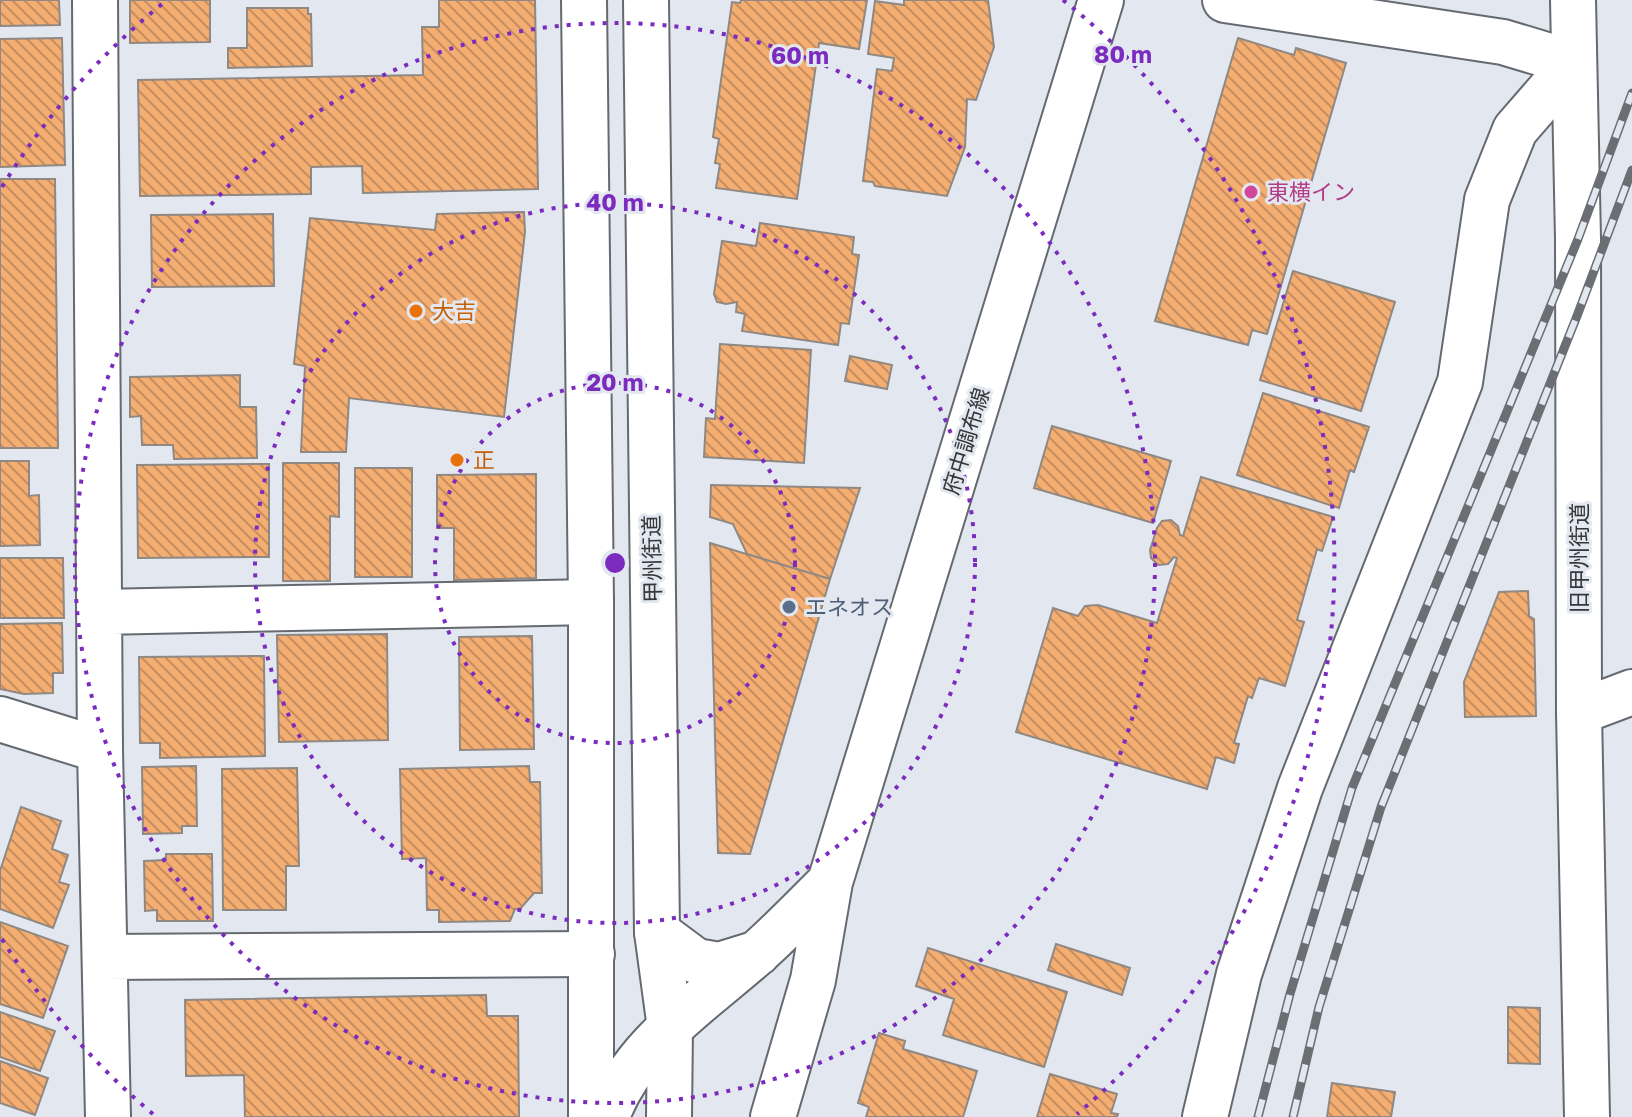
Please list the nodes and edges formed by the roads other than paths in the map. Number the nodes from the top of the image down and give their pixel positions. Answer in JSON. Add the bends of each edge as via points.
{"nodes":[{"id":1,"x":95,"y":0,"type":"edge"},
{"id":2,"x":584,"y":0,"type":"edge"},
{"id":3,"x":646,"y":0,"type":"edge"},
{"id":4,"x":1101,"y":0,"type":"edge"},
{"id":5,"x":1225,"y":0,"type":"edge"},
{"id":6,"x":1573,"y":0,"type":"edge"},
{"id":7,"x":1573,"y":63,"type":"junction"},
{"id":8,"x":591,"y":602,"type":"junction"},
{"id":9,"x":100,"y":612,"type":"junction"},
{"id":10,"x":1632,"y":692,"type":"edge"},
{"id":11,"x":1579,"y":712,"type":"junction"},
{"id":12,"x":0,"y":719,"type":"edge"},
{"id":13,"x":100,"y":750,"type":"junction"},
{"id":14,"x":830,"y":882,"type":"junction"},
{"id":15,"x":657,"y":932,"type":"junction"},
{"id":16,"x":758,"y":953,"type":"junction"},
{"id":17,"x":592,"y":954,"type":"junction"},
{"id":18,"x":106,"y":957,"type":"junction"},
{"id":19,"x":670,"y":1028,"type":"junction"},
{"id":20,"x":108,"y":1117,"type":"edge"},
{"id":21,"x":591,"y":1117,"type":"edge"},
{"id":22,"x":607,"y":1117,"type":"edge"},
{"id":23,"x":669,"y":1117,"type":"edge"},
{"id":24,"x":773,"y":1117,"type":"edge"},
{"id":25,"x":1205,"y":1117,"type":"edge"},
{"id":26,"x":1587,"y":1117,"type":"edge"}],
"edges":[{"from":1,"to":9,"type":"main road"},
{"from":2,"to":8,"type":"main road"},
{"from":3,"to":15,"type":"main road","name":"甲州街道"},
{"from":4,"to":14,"type":"main road","name":"府中調布線"},
{"from":5,"to":7,"type":"main road","via":[[1503,42]]},
{"from":6,"to":7,"type":"main road","name":"旧甲州街道"},
{"from":7,"to":11,"type":"main road","name":"旧甲州街道"},
{"from":7,"to":25,"type":"main road","via":[[1515,130],[1487,200],[1460,382],[1300,788],[1239,974]]},
{"from":8,"to":9,"type":"main road"},
{"from":8,"to":17,"type":"main road"},
{"from":9,"to":13,"type":"main road"},
{"from":10,"to":11,"type":"main road"},
{"from":11,"to":26,"type":"main road","name":"旧甲州街道"},
{"from":12,"to":13,"type":"main road"},
{"from":13,"to":18,"type":"main road"},
{"from":14,"to":16,"type":"main road"},
{"from":14,"to":24,"type":"main road","name":"府中調布線","via":[[813,980]]},
{"from":15,"to":16,"type":"main road","via":[[696,961],[719,965]]},
{"from":15,"to":19,"type":"main road","name":"甲州街道"},
{"from":16,"to":19,"type":"main road"},
{"from":17,"to":18,"type":"main road"},
{"from":17,"to":21,"type":"main road"},
{"from":18,"to":20,"type":"main road"},
{"from":19,"to":22,"type":"main road","via":[[637,1063]]},
{"from":19,"to":23,"type":"main road","name":"甲州街道"}]}
